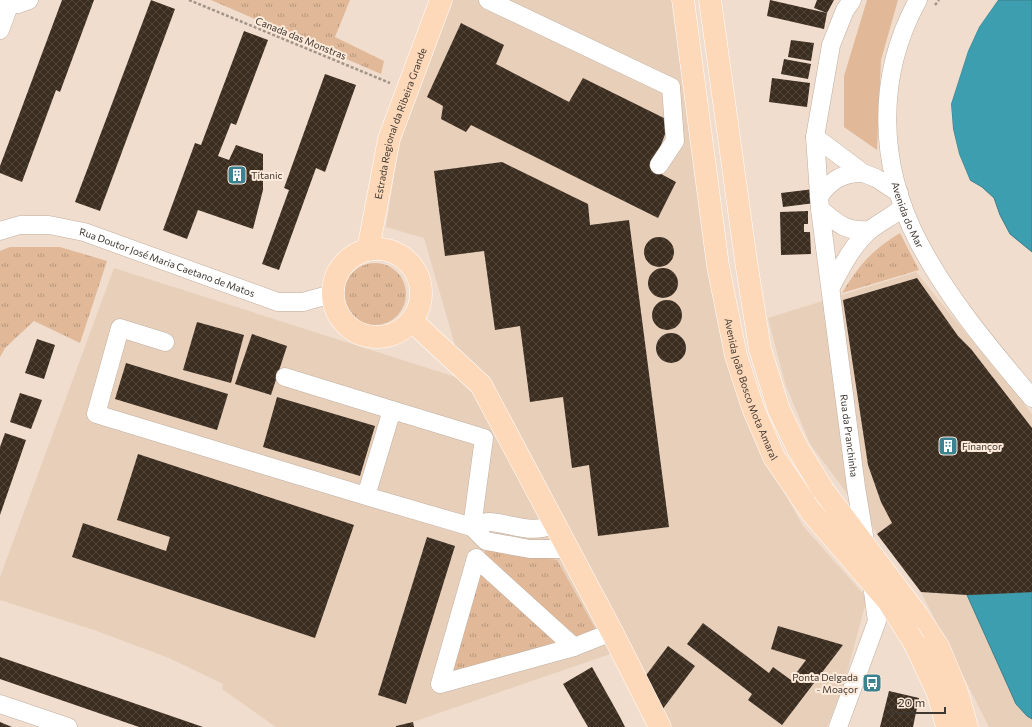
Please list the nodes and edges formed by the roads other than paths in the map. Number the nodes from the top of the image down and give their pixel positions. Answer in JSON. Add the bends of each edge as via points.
{"nodes":[{"id":1,"x":29,"y":0,"type":"edge"},
{"id":2,"x":441,"y":0,"type":"edge"},
{"id":3,"x":488,"y":0,"type":"edge"},
{"id":4,"x":683,"y":0,"type":"edge"},
{"id":5,"x":710,"y":0,"type":"edge"},
{"id":6,"x":852,"y":0,"type":"edge"},
{"id":7,"x":918,"y":0,"type":"edge"},
{"id":8,"x":7,"y":2,"type":"edge"},
{"id":9,"x":0,"y":30,"type":"edge"},
{"id":10,"x":815,"y":137,"type":"junction"},
{"id":11,"x":659,"y":165,"type":"dead end"},
{"id":12,"x":863,"y":173,"type":"junction"},
{"id":13,"x":901,"y":200,"type":"junction"},
{"id":14,"x":820,"y":203,"type":"junction"},
{"id":15,"x":870,"y":230,"type":"junction"},
{"id":16,"x":0,"y":231,"type":"edge"},
{"id":17,"x":368,"y":250,"type":"junction"},
{"id":18,"x":831,"y":287,"type":"junction"},
{"id":19,"x":332,"y":294,"type":"junction"},
{"id":20,"x":412,"y":321,"type":"junction"},
{"id":21,"x":165,"y":342,"type":"dead end"},
{"id":22,"x":285,"y":377,"type":"dead end"},
{"id":23,"x":1032,"y":398,"type":"edge"},
{"id":24,"x":392,"y":410,"type":"junction"},
{"id":25,"x":505,"y":430,"type":"junction"},
{"id":26,"x":484,"y":438,"type":"junction"},
{"id":27,"x":366,"y":496,"type":"junction"},
{"id":28,"x":555,"y":524,"type":"junction"},
{"id":29,"x":472,"y":527,"type":"junction"},
{"id":30,"x":568,"y":549,"type":"junction"},
{"id":31,"x":476,"y":558,"type":"junction"},
{"id":32,"x":612,"y":632,"type":"junction"},
{"id":33,"x":574,"y":647,"type":"junction"},
{"id":34,"x":0,"y":704,"type":"edge"},
{"id":35,"x":68,"y":727,"type":"edge"},
{"id":36,"x":660,"y":727,"type":"edge"},
{"id":37,"x":838,"y":727,"type":"edge"},
{"id":38,"x":947,"y":727,"type":"edge"},
{"id":39,"x":968,"y":727,"type":"edge"}],
"edges":[{"from":1,"to":8,"type":"street","via":[[18,4]]},
{"from":2,"to":17,"type":"main road","name":"Estrada Regional da Ribeira Grande","via":[[389,139]]},
{"from":3,"to":11,"type":"street","via":[[671,87],[675,141]]},
{"from":4,"to":38,"type":"main road","name":"Avenida João Bosco Mota Amaral","bridge":true,"via":[[718,266],[736,356],[753,408],[774,457],[812,513],[888,601],[915,644],[938,693]]},
{"from":5,"to":39,"type":"main road","name":"Avenida João Bosco Mota Amaral","bridge":true,"via":[[760,349],[779,410],[797,447],[823,490],[918,616],[939,648]]},
{"from":6,"to":10,"type":"street","name":"Rua da Pranchinha","via":[[845,10],[831,45]]},
{"from":7,"to":13,"type":"street","name":"Avenida do Mar","via":[[895,51],[889,81],[889,149]]},
{"from":8,"to":9,"type":"street"},
{"from":10,"to":12,"type":"street"},
{"from":10,"to":14,"type":"street","name":"Rua da Pranchinha"},
{"from":12,"to":13,"type":"street","via":[[876,178]]},
{"from":12,"to":14,"type":"street","via":[[841,176],[830,183]]},
{"from":13,"to":15,"type":"street"},
{"from":13,"to":23,"type":"street","name":"Avenida do Mar","via":[[918,241],[950,295]]},
{"from":14,"to":15,"type":"street","via":[[836,223],[848,230]]},
{"from":14,"to":18,"type":"street","name":"Rua da Pranchinha"},
{"from":15,"to":18,"type":"street","via":[[841,268]]},
{"from":16,"to":19,"type":"street","name":"Rua Doutor José Maria Caetano de Matos","via":[[20,225],[49,225],[84,232],[278,302],[303,302]]},
{"from":17,"to":19,"type":"main road","via":[[354,255],[344,263],[336,276]]},
{"from":17,"to":20,"type":"main road","via":[[392,251],[408,262],[417,274],[421,295],[419,308]]},
{"from":18,"to":37,"type":"street","name":"Rua da Pranchinha","via":[[856,487],[877,621]]},
{"from":19,"to":20,"type":"main road","via":[[335,310],[341,319],[352,330],[364,336],[379,338],[394,334]]},
{"from":20,"to":25,"type":"main road","via":[[481,385]]},
{"from":21,"to":27,"type":"street","via":[[120,328],[96,414]]},
{"from":22,"to":24,"type":"street"},
{"from":24,"to":26,"type":"street"},
{"from":24,"to":27,"type":"street"},
{"from":25,"to":26,"type":"street","via":[[497,437]]},
{"from":25,"to":28,"type":"main road"},
{"from":26,"to":29,"type":"street"},
{"from":27,"to":29,"type":"street"},
{"from":28,"to":29,"type":"street","via":[[546,528],[524,529],[489,521]]},
{"from":28,"to":30,"type":"main road"},
{"from":29,"to":30,"type":"street","via":[[486,541],[530,549]]},
{"from":29,"to":31,"type":"street"},
{"from":30,"to":32,"type":"main road"},
{"from":31,"to":33,"type":"street"},
{"from":31,"to":33,"type":"street","via":[[440,684]]},
{"from":32,"to":33,"type":"street"},
{"from":32,"to":36,"type":"main road"},
{"from":34,"to":35,"type":"street"}]}
